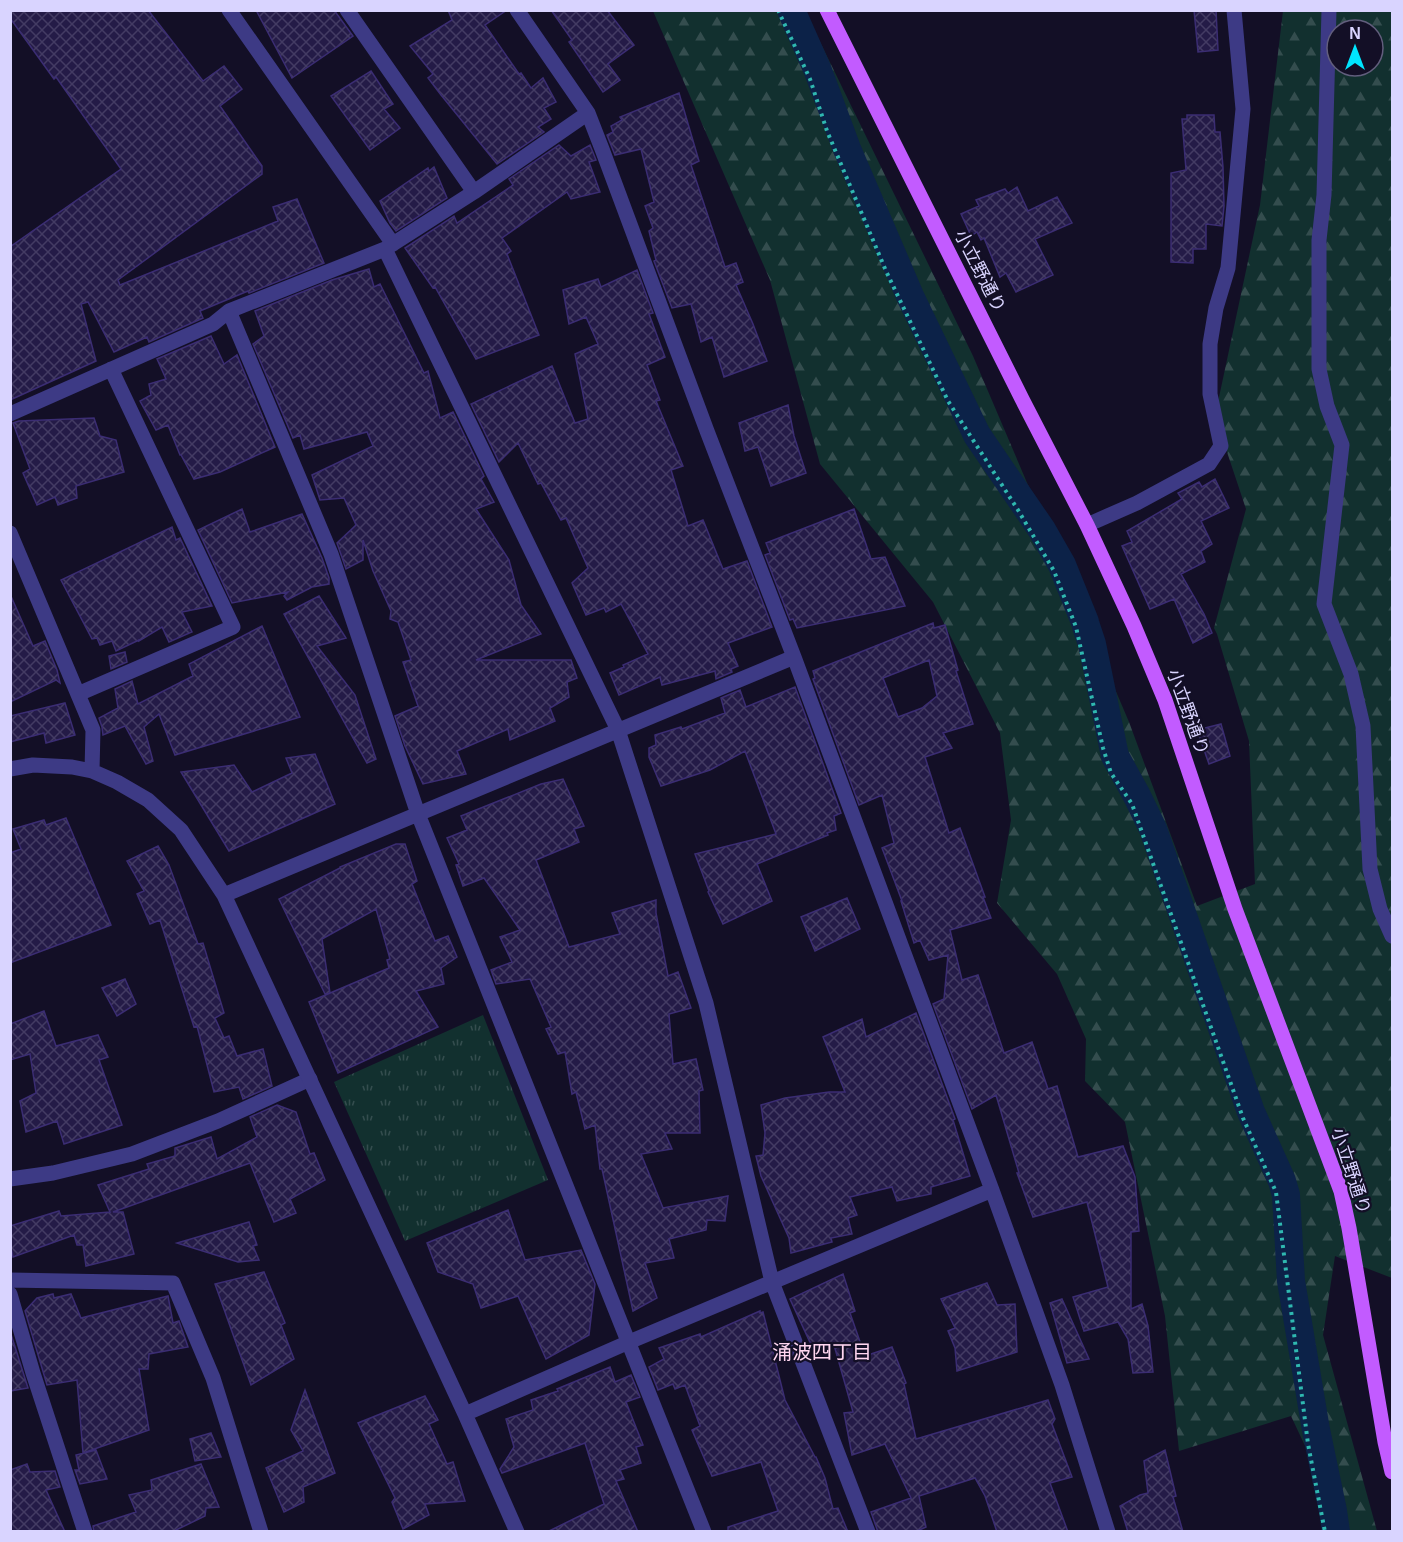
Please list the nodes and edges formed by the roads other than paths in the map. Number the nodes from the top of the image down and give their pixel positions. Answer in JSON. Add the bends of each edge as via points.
{"nodes":[{"id":1,"x":229,"y":10,"type":"edge"},
{"id":2,"x":347,"y":10,"type":"edge"},
{"id":3,"x":517,"y":10,"type":"edge"},
{"id":4,"x":827,"y":10,"type":"edge"},
{"id":5,"x":1234,"y":10,"type":"edge"},
{"id":6,"x":1329,"y":10,"type":"edge"},
{"id":7,"x":588,"y":113,"type":"junction"},
{"id":8,"x":474,"y":192,"type":"junction"},
{"id":9,"x":389,"y":247,"type":"junction"},
{"id":10,"x":229,"y":311,"type":"junction"},
{"id":11,"x":111,"y":369,"type":"junction"},
{"id":12,"x":10,"y":414,"type":"edge"},
{"id":13,"x":1087,"y":525,"type":"junction"},
{"id":14,"x":10,"y":533,"type":"edge"},
{"id":15,"x":794,"y":657,"type":"junction"},
{"id":16,"x":78,"y":694,"type":"junction"},
{"id":17,"x":618,"y":730,"type":"junction"},
{"id":18,"x":10,"y":769,"type":"edge"},
{"id":19,"x":92,"y":771,"type":"junction"},
{"id":20,"x":417,"y":814,"type":"junction"},
{"id":21,"x":224,"y":895,"type":"junction"},
{"id":22,"x":1392,"y":936,"type":"edge"},
{"id":23,"x":310,"y":1079,"type":"junction"},
{"id":24,"x":10,"y":1179,"type":"edge"},
{"id":25,"x":992,"y":1190,"type":"junction"},
{"id":26,"x":10,"y":1280,"type":"edge"},
{"id":27,"x":772,"y":1282,"type":"junction"},
{"id":28,"x":10,"y":1294,"type":"edge"},
{"id":29,"x":629,"y":1342,"type":"junction"},
{"id":30,"x":465,"y":1414,"type":"junction"},
{"id":31,"x":1392,"y":1472,"type":"edge"},
{"id":32,"x":85,"y":1532,"type":"edge"},
{"id":33,"x":261,"y":1532,"type":"edge"},
{"id":34,"x":517,"y":1532,"type":"edge"},
{"id":35,"x":704,"y":1532,"type":"edge"},
{"id":36,"x":868,"y":1532,"type":"edge"},
{"id":37,"x":1108,"y":1532,"type":"edge"}],
"edges":[{"from":1,"to":9,"type":"street"},
{"from":2,"to":8,"type":"street"},
{"from":3,"to":7,"type":"street"},
{"from":4,"to":13,"type":"main road","name":"小立野通り"},
{"from":5,"to":13,"type":"street","via":[[1243,109],[1228,268],[1215,308],[1210,344],[1210,394],[1221,446],[1209,464]]},
{"from":6,"to":22,"type":"street","via":[[1324,195],[1319,240],[1319,369],[1327,406],[1342,445],[1324,604],[1351,674],[1363,726],[1370,868],[1380,909]]},
{"from":7,"to":8,"type":"street"},
{"from":7,"to":15,"type":"street"},
{"from":8,"to":9,"type":"street"},
{"from":9,"to":10,"type":"street"},
{"from":9,"to":17,"type":"street"},
{"from":10,"to":11,"type":"street","via":[[213,324]]},
{"from":10,"to":20,"type":"street","via":[[331,554]]},
{"from":11,"to":12,"type":"street"},
{"from":11,"to":16,"type":"street","via":[[233,627]]},
{"from":13,"to":31,"type":"main road","name":"小立野通り","via":[[1164,700],[1235,909],[1341,1191]]},
{"from":14,"to":16,"type":"street"},
{"from":15,"to":17,"type":"street"},
{"from":15,"to":25,"type":"street"},
{"from":16,"to":19,"type":"street","via":[[93,730]]},
{"from":17,"to":20,"type":"street"},
{"from":17,"to":27,"type":"street","via":[[706,1004]]},
{"from":18,"to":19,"type":"street","via":[[33,765]]},
{"from":19,"to":21,"type":"street","via":[[148,800],[181,830]]},
{"from":20,"to":21,"type":"street"},
{"from":20,"to":29,"type":"street"},
{"from":21,"to":23,"type":"street"},
{"from":23,"to":24,"type":"street","via":[[132,1154]]},
{"from":23,"to":30,"type":"street"},
{"from":25,"to":27,"type":"street"},
{"from":25,"to":37,"type":"street","via":[[1062,1385]]},
{"from":26,"to":33,"type":"street","via":[[173,1283],[213,1378]]},
{"from":27,"to":29,"type":"street"},
{"from":27,"to":36,"type":"street"},
{"from":28,"to":32,"type":"street"},
{"from":29,"to":30,"type":"street"},
{"from":29,"to":35,"type":"street"},
{"from":30,"to":34,"type":"street"}]}
